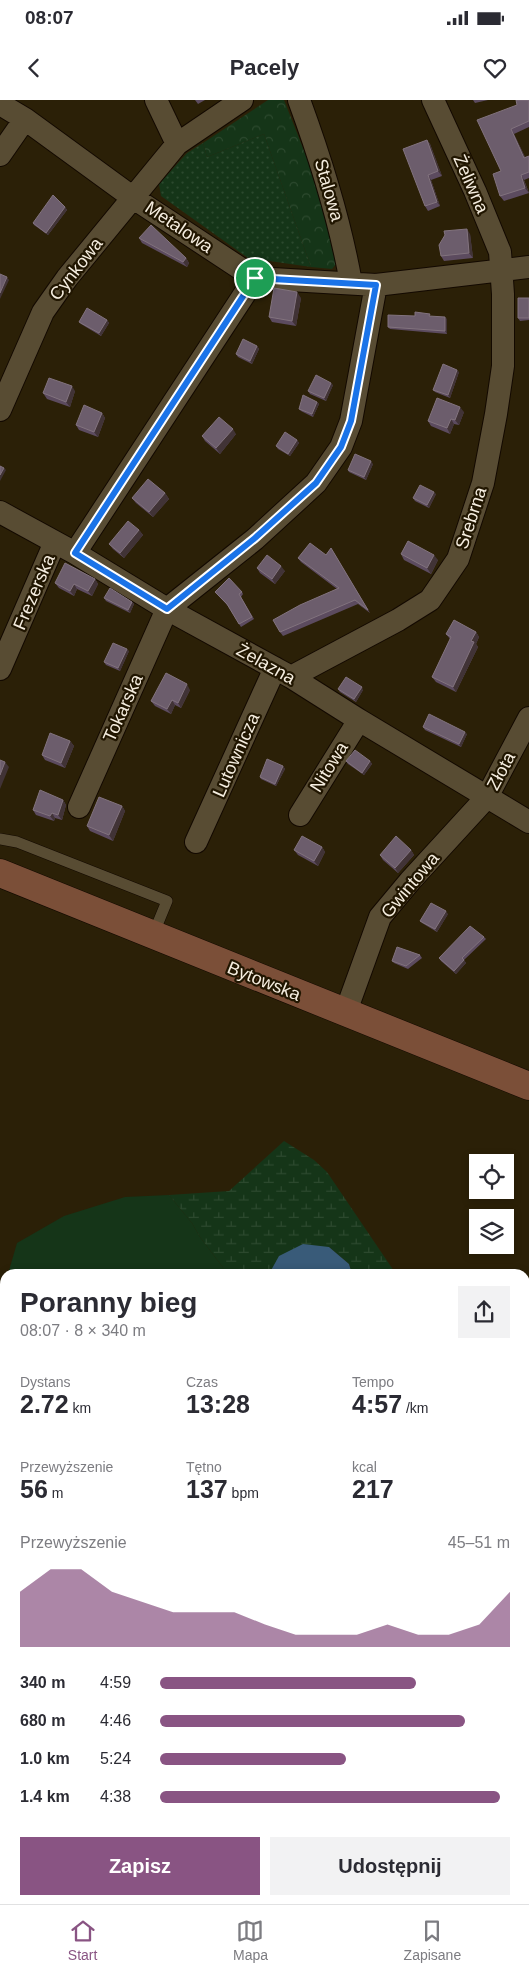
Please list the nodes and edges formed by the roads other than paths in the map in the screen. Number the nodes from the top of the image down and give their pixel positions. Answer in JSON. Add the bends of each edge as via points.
{"nodes":[{"id":1,"x":156,"y":100,"type":"edge"},
{"id":2,"x":242,"y":100,"type":"edge"},
{"id":3,"x":299,"y":100,"type":"edge"},
{"id":4,"x":433,"y":100,"type":"edge"},
{"id":5,"x":10,"y":109,"type":"edge"},
{"id":6,"x":177,"y":144,"type":"junction"},
{"id":7,"x":0,"y":155,"type":"edge"},
{"id":8,"x":132,"y":197,"type":"junction"},
{"id":9,"x":529,"y":268,"type":"edge"},
{"id":10,"x":501,"y":270,"type":"junction"},
{"id":11,"x":255,"y":278,"type":"junction"},
{"id":12,"x":351,"y":283,"type":"junction"},
{"id":13,"x":376,"y":285,"type":"junction"},
{"id":14,"x":0,"y":410,"type":"edge"},
{"id":15,"x":0,"y":512,"type":"edge"},
{"id":16,"x":55,"y":542,"type":"junction"},
{"id":17,"x":75,"y":553,"type":"junction"},
{"id":18,"x":167,"y":609,"type":"junction"},
{"id":19,"x":0,"y":669,"type":"edge"},
{"id":20,"x":283,"y":672,"type":"junction"},
{"id":21,"x":529,"y":718,"type":"edge"},
{"id":22,"x":359,"y":720,"type":"junction"},
{"id":23,"x":487,"y":797,"type":"junction"},
{"id":24,"x":80,"y":807,"type":"dead end"},
{"id":25,"x":300,"y":815,"type":"dead end"},
{"id":26,"x":529,"y":822,"type":"edge"},
{"id":27,"x":0,"y":839,"type":"edge"},
{"id":28,"x":196,"y":842,"type":"dead end"},
{"id":29,"x":0,"y":874,"type":"edge"},
{"id":30,"x":153,"y":935,"type":"junction"},
{"id":31,"x":345,"y":1014,"type":"junction"},
{"id":32,"x":529,"y":1086,"type":"edge"}],
"edges":[{"from":1,"to":6,"type":"street"},
{"from":2,"to":6,"type":"street","name":"Cynkowa"},
{"from":3,"to":12,"type":"street","name":"Stalowa","via":[[319,154],[344,241]]},
{"from":4,"to":10,"type":"street","name":"Żeliwna","via":[[500,252]]},
{"from":5,"to":7,"type":"street"},
{"from":5,"to":8,"type":"street","name":"Metalowa"},
{"from":6,"to":8,"type":"street","name":"Cynkowa"},
{"from":8,"to":11,"type":"street","name":"Metalowa"},
{"from":8,"to":14,"type":"street","name":"Cynkowa","via":[[43,312]]},
{"from":9,"to":10,"type":"street"},
{"from":10,"to":13,"type":"street"},
{"from":10,"to":20,"type":"street","name":"Srebrna","via":[[503,366],[496,414],[483,483],[458,559],[430,600],[398,620]]},
{"from":11,"to":12,"type":"street"},
{"from":11,"to":17,"type":"street"},
{"from":12,"to":13,"type":"street"},
{"from":13,"to":18,"type":"street","via":[[351,421],[341,447],[316,483],[255,538]]},
{"from":15,"to":16,"type":"street","name":"Żelazna"},
{"from":16,"to":17,"type":"street","name":"Żelazna"},
{"from":16,"to":19,"type":"street","name":"Frezerska"},
{"from":17,"to":18,"type":"street","name":"Żelazna"},
{"from":18,"to":20,"type":"street","name":"Żelazna"},
{"from":18,"to":24,"type":"street","name":"Tokarska"},
{"from":20,"to":22,"type":"street","name":"Żelazna"},
{"from":20,"to":28,"type":"street","name":"Lutownicza"},
{"from":21,"to":23,"type":"street","name":"Złota"},
{"from":22,"to":23,"type":"street","name":"Żelazna"},
{"from":22,"to":25,"type":"street","name":"Nitowa"},
{"from":23,"to":26,"type":"street","name":"Żelazna"},
{"from":23,"to":31,"type":"street","name":"Gwintowa","via":[[380,917]]},
{"from":27,"to":30,"type":"lane","via":[[17,842],[167,901]]},
{"from":29,"to":30,"type":"main road","name":"Bytowska"},
{"from":30,"to":31,"type":"main road","name":"Bytowska"},
{"from":31,"to":32,"type":"main road","name":"Bytowska"}]}
